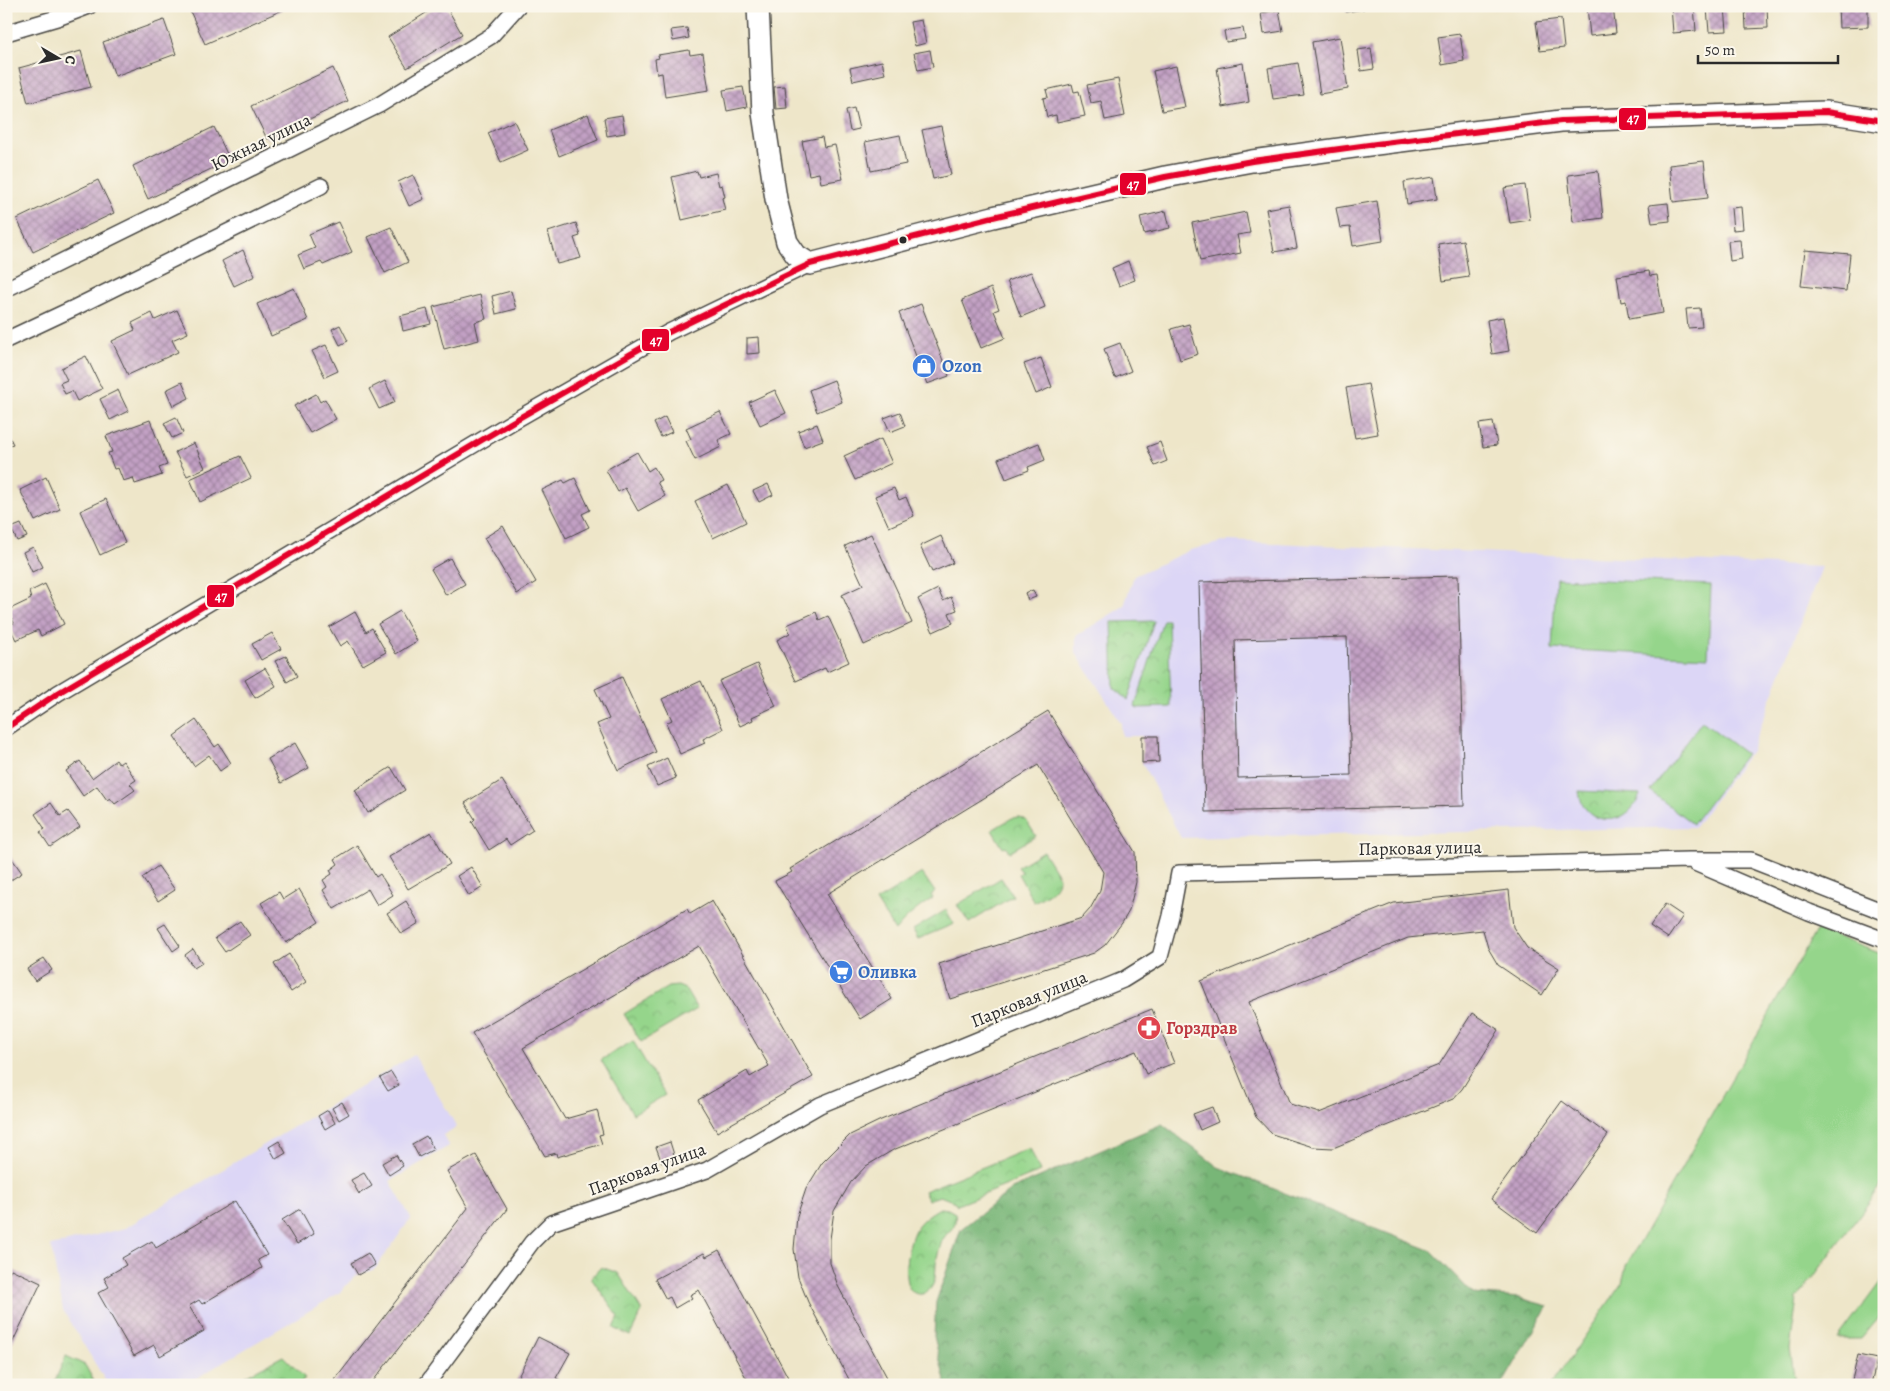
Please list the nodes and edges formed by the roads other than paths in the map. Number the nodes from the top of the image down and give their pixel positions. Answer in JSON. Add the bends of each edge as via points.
{"nodes":[{"id":1,"x":89,"y":6,"type":"edge"},
{"id":2,"x":518,"y":6,"type":"edge"},
{"id":3,"x":758,"y":6,"type":"edge"},
{"id":4,"x":6,"y":33,"type":"edge"},
{"id":5,"x":1884,"y":121,"type":"edge"},
{"id":6,"x":321,"y":186,"type":"dead end"},
{"id":7,"x":810,"y":264,"type":"junction"},
{"id":8,"x":6,"y":290,"type":"edge"},
{"id":9,"x":6,"y":340,"type":"edge"},
{"id":10,"x":6,"y":728,"type":"edge"},
{"id":11,"x":1689,"y":860,"type":"junction"},
{"id":12,"x":1884,"y":912,"type":"edge"},
{"id":13,"x":1884,"y":940,"type":"edge"},
{"id":14,"x":426,"y":1385,"type":"edge"}],
"edges":[{"from":1,"to":4,"type":"street"},
{"from":2,"to":8,"type":"street","name":"Южная улица","via":[[491,36],[379,105]]},
{"from":3,"to":7,"type":"street","via":[[763,113],[776,199],[787,242],[796,255]]},
{"from":5,"to":7,"type":"street","via":[[1826,112],[1561,122],[1376,144],[1165,177]]},
{"from":6,"to":9,"type":"street"},
{"from":7,"to":10,"type":"street","via":[[669,332],[512,422],[58,693]]},
{"from":11,"to":12,"type":"street","name":"Парковая улица","via":[[1750,860]]},
{"from":11,"to":13,"type":"street","name":"Парковая улица","via":[[1809,912]]},
{"from":11,"to":14,"type":"street","name":"Парковая улица","via":[[1179,873],[1160,957],[1123,980],[820,1105],[707,1170],[551,1223],[532,1242]]}]}
